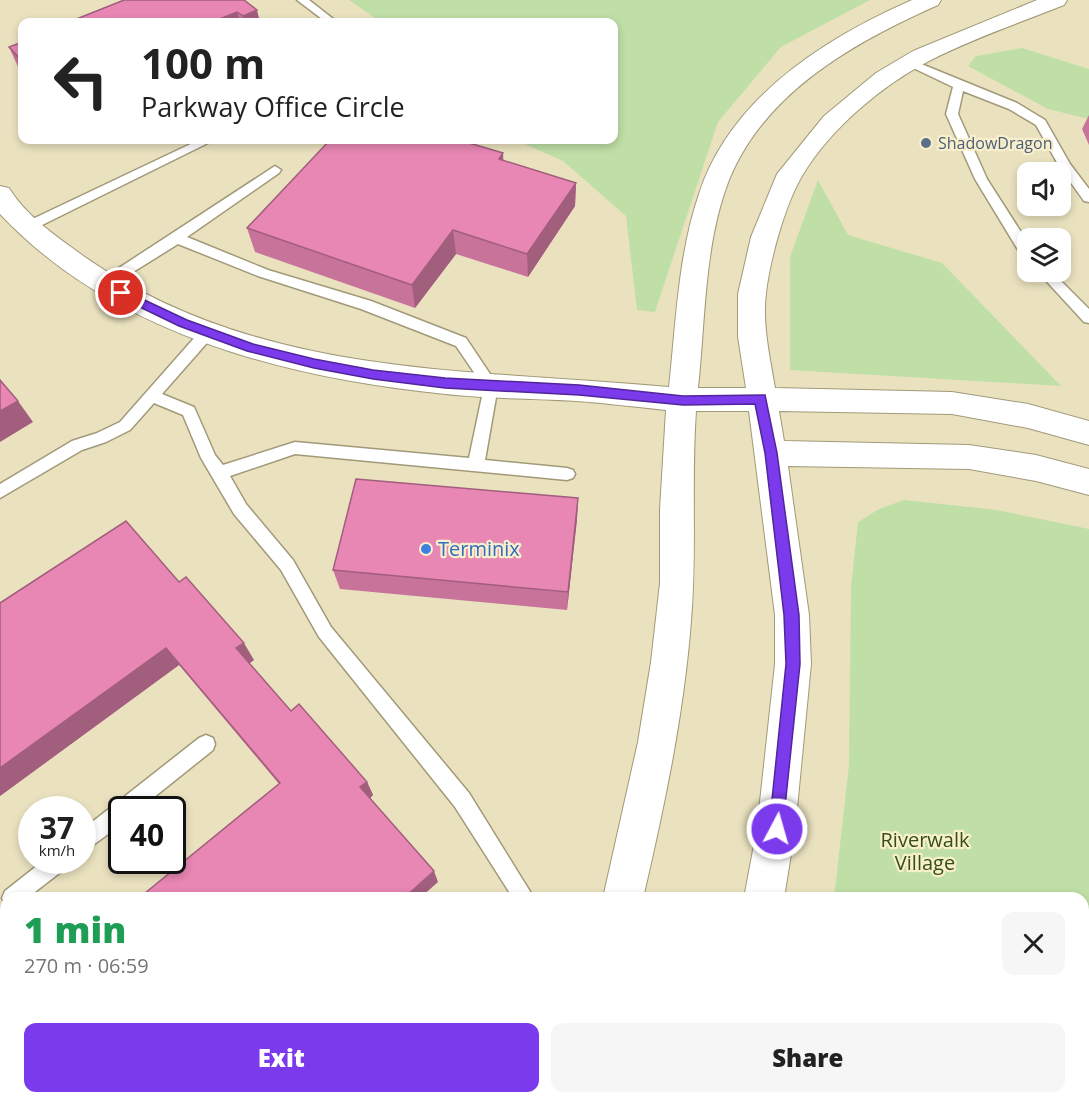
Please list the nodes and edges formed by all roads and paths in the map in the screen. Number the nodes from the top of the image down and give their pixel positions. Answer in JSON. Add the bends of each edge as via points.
{"nodes":[{"id":1,"x":302,"y":0,"type":"edge"},
{"id":2,"x":930,"y":0,"type":"edge"},
{"id":3,"x":1056,"y":0,"type":"edge"},
{"id":4,"x":327,"y":18,"type":"edge"},
{"id":5,"x":909,"y":62,"type":"junction"},
{"id":6,"x":959,"y":85,"type":"junction"},
{"id":7,"x":200,"y":144,"type":"edge"},
{"id":8,"x":275,"y":170,"type":"dead end"},
{"id":9,"x":0,"y":194,"type":"edge"},
{"id":10,"x":1089,"y":198,"type":"edge"},
{"id":11,"x":27,"y":227,"type":"junction"},
{"id":12,"x":1017,"y":237,"type":"edge"},
{"id":13,"x":177,"y":238,"type":"junction"},
{"id":14,"x":1054,"y":282,"type":"edge"},
{"id":15,"x":104,"y":284,"type":"junction"},
{"id":16,"x":1089,"y":318,"type":"edge"},
{"id":17,"x":208,"y":332,"type":"junction"},
{"id":18,"x":491,"y":386,"type":"junction"},
{"id":19,"x":152,"y":396,"type":"junction"},
{"id":20,"x":760,"y":399,"type":"junction"},
{"id":21,"x":683,"y":400,"type":"junction"},
{"id":22,"x":1089,"y":433,"type":"edge"},
{"id":23,"x":771,"y":453,"type":"junction"},
{"id":24,"x":476,"y":465,"type":"junction"},
{"id":25,"x":220,"y":473,"type":"junction"},
{"id":26,"x":567,"y":474,"type":"dead end"},
{"id":27,"x":1089,"y":482,"type":"edge"},
{"id":28,"x":0,"y":492,"type":"edge"},
{"id":29,"x":206,"y":744,"type":"dead end"},
{"id":30,"x":141,"y":796,"type":"edge"},
{"id":31,"x":108,"y":822,"type":"edge"},
{"id":32,"x":96,"y":832,"type":"edge"},
{"id":33,"x":42,"y":874,"type":"edge"},
{"id":34,"x":20,"y":892,"type":"edge"},
{"id":35,"x":518,"y":892,"type":"edge"},
{"id":36,"x":624,"y":892,"type":"edge"},
{"id":37,"x":765,"y":892,"type":"edge"}],
"edges":[{"from":1,"to":4,"type":"lane"},
{"from":2,"to":21,"type":"street","via":[[880,21],[806,69],[766,106],[726,158],[705,217]]},
{"from":3,"to":5,"type":"street"},
{"from":5,"to":6,"type":"lane"},
{"from":5,"to":20,"type":"street","via":[[832,121],[790,174],[771,214],[752,294],[752,337]]},
{"from":6,"to":10,"type":"lane","via":[[1013,106],[1041,123]]},
{"from":6,"to":12,"type":"lane","via":[[952,114],[981,179]]},
{"from":7,"to":11,"type":"lane"},
{"from":8,"to":13,"type":"lane"},
{"from":9,"to":11,"type":"street"},
{"from":11,"to":15,"type":"street"},
{"from":13,"to":15,"type":"lane"},
{"from":13,"to":18,"type":"lane","via":[[263,273],[366,305],[461,342]]},
{"from":14,"to":16,"type":"lane"},
{"from":15,"to":17,"type":"street","via":[[155,311]]},
{"from":17,"to":18,"type":"street","via":[[314,364]]},
{"from":17,"to":19,"type":"lane"},
{"from":18,"to":21,"type":"street"},
{"from":18,"to":24,"type":"lane"},
{"from":19,"to":25,"type":"lane","via":[[189,411],[209,458]]},
{"from":19,"to":28,"type":"lane","via":[[125,426],[77,445]]},
{"from":20,"to":21,"type":"street"},
{"from":20,"to":22,"type":"street","via":[[952,403],[1028,416]]},
{"from":20,"to":23,"type":"street"},
{"from":21,"to":36,"type":"street","via":[[672,651]]},
{"from":23,"to":27,"type":"street","via":[[969,457]]},
{"from":23,"to":37,"type":"street","via":[[792,615],[793,664],[777,829]]},
{"from":24,"to":25,"type":"lane","via":[[295,448]]},
{"from":24,"to":26,"type":"lane"},
{"from":25,"to":35,"type":"lane","via":[[240,510],[287,565],[325,632],[462,800]]},
{"from":29,"to":30,"type":"lane"},
{"from":31,"to":32,"type":"lane"},
{"from":33,"to":34,"type":"lane"}]}
